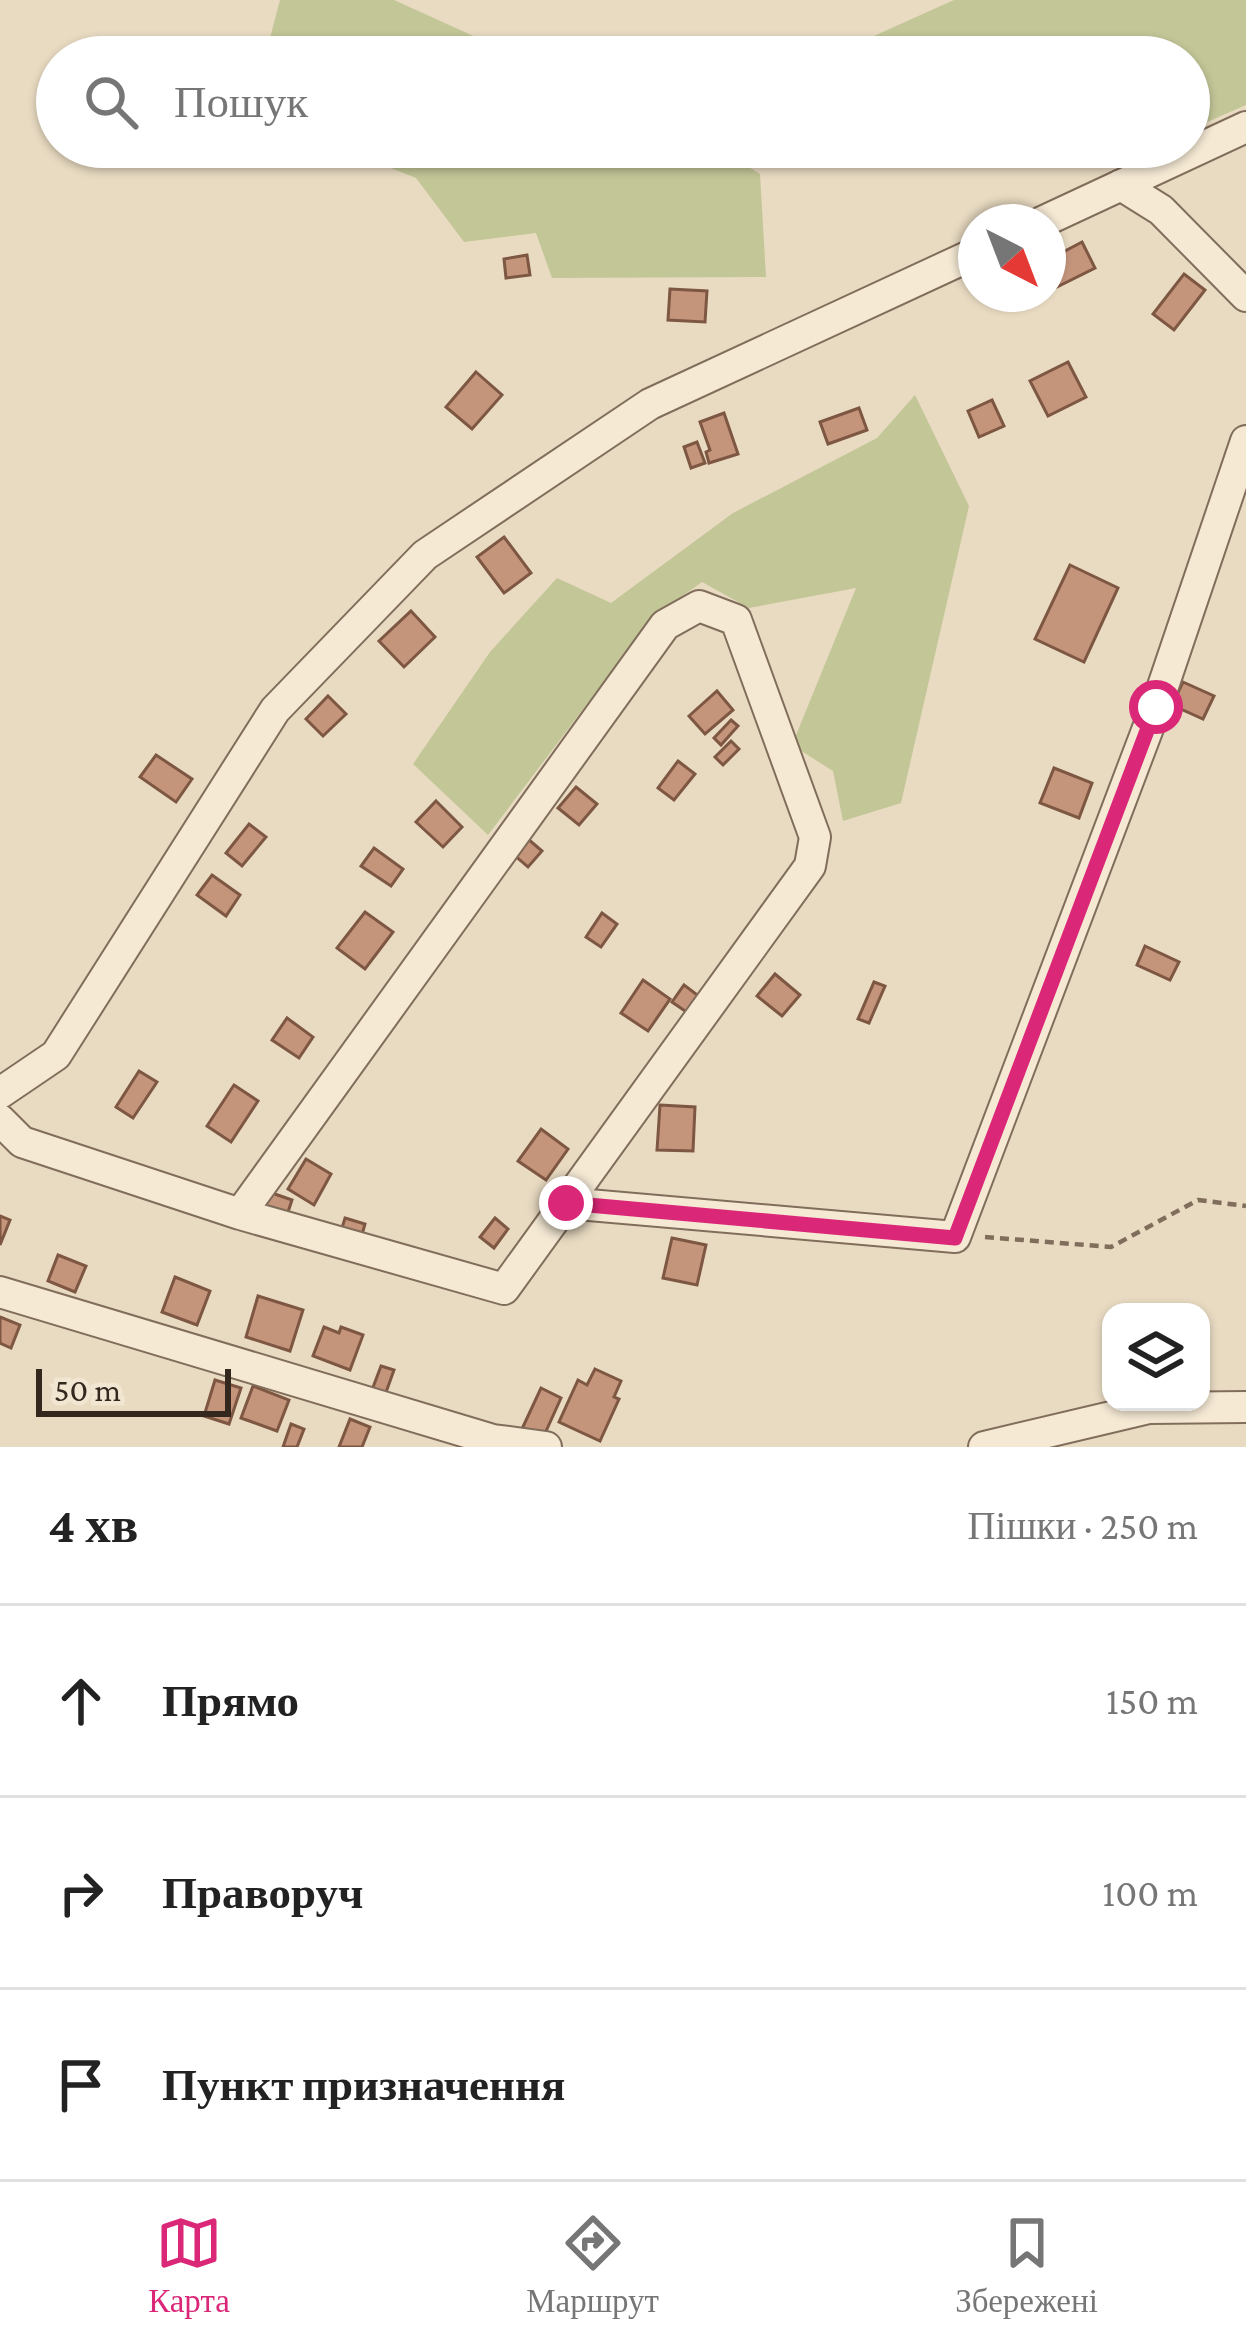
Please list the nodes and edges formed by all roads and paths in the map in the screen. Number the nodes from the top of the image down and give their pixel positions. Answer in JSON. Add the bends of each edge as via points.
{"nodes":[{"id":1,"x":1246,"y":128,"type":"edge"},
{"id":2,"x":1210,"y":144,"type":"edge"},
{"id":3,"x":1158,"y":168,"type":"edge"},
{"id":4,"x":1121,"y":185,"type":"junction"},
{"id":5,"x":1066,"y":211,"type":"edge"},
{"id":6,"x":958,"y":261,"type":"edge"},
{"id":7,"x":1246,"y":296,"type":"edge"},
{"id":8,"x":1246,"y":441,"type":"edge"},
{"id":9,"x":0,"y":1093,"type":"edge"},
{"id":10,"x":0,"y":1120,"type":"edge"},
{"id":11,"x":566,"y":1203,"type":"junction"},
{"id":12,"x":1246,"y":1206,"type":"edge"},
{"id":13,"x":240,"y":1214,"type":"junction"},
{"id":14,"x":955,"y":1238,"type":"junction"},
{"id":15,"x":0,"y":1292,"type":"edge"},
{"id":16,"x":1246,"y":1407,"type":"edge"},
{"id":17,"x":546,"y":1447,"type":"edge"},
{"id":18,"x":984,"y":1447,"type":"edge"}],
"edges":[{"from":1,"to":2,"type":"street"},
{"from":3,"to":4,"type":"street"},
{"from":4,"to":5,"type":"street"},
{"from":4,"to":7,"type":"street","via":[[1161,210]]},
{"from":6,"to":9,"type":"street","via":[[650,404],[425,555],[275,710],[56,1055]]},
{"from":8,"to":14,"type":"street","via":[[1156,707]]},
{"from":10,"to":13,"type":"street","via":[[22,1142]]},
{"from":11,"to":13,"type":"street","via":[[504,1289]]},
{"from":11,"to":13,"type":"street","via":[[810,866],[815,837],[736,620],[700,606],[665,625]]},
{"from":11,"to":14,"type":"street"},
{"from":12,"to":14,"type":"path","via":[[1198,1200],[1111,1247]]},
{"from":15,"to":17,"type":"street","via":[[493,1440]]},
{"from":16,"to":18,"type":"street","via":[[1148,1408]]}]}
